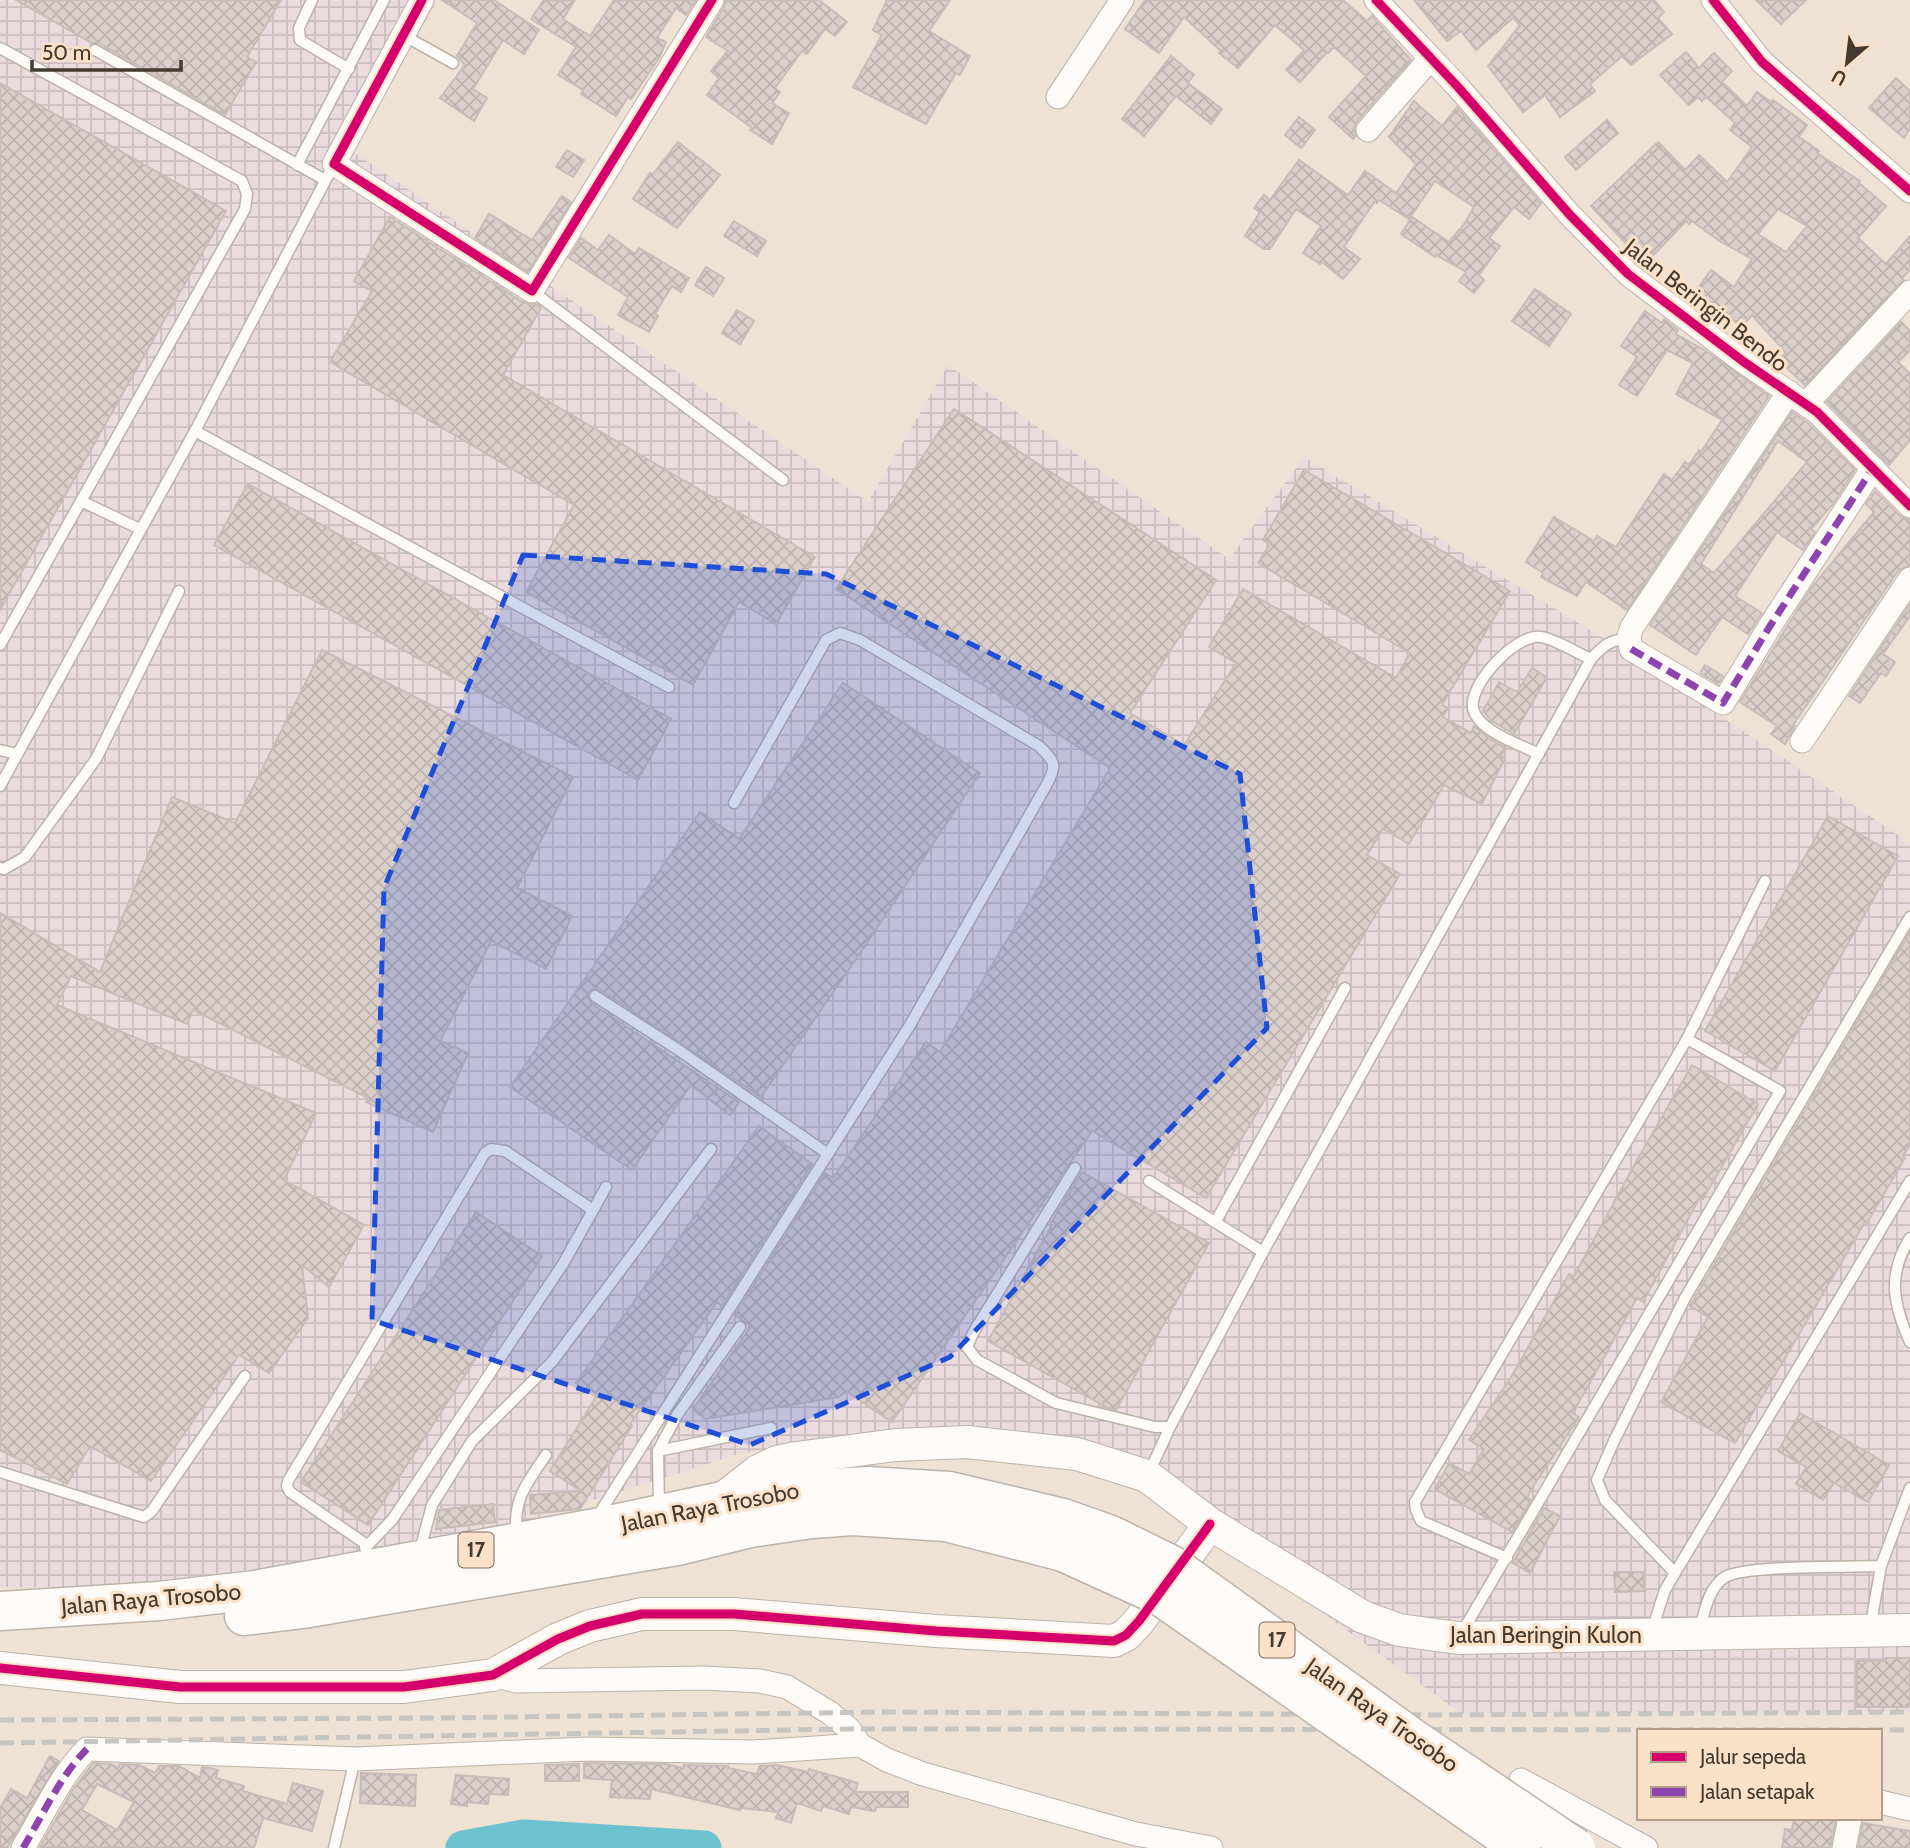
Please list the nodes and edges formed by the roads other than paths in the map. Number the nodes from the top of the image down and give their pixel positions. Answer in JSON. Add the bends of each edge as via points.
{"nodes":[{"id":1,"x":312,"y":0,"type":"edge"},
{"id":2,"x":384,"y":0,"type":"edge"},
{"id":3,"x":422,"y":0,"type":"edge"},
{"id":4,"x":712,"y":0,"type":"edge"},
{"id":5,"x":1122,"y":0,"type":"edge"},
{"id":6,"x":1376,"y":0,"type":"edge"},
{"id":7,"x":1713,"y":0,"type":"edge"},
{"id":8,"x":403,"y":35,"type":"junction"},
{"id":9,"x":0,"y":48,"type":"edge"},
{"id":10,"x":95,"y":50,"type":"dead end"},
{"id":11,"x":1430,"y":59,"type":"junction"},
{"id":12,"x":453,"y":63,"type":"dead end"},
{"id":13,"x":349,"y":69,"type":"junction"},
{"id":14,"x":1058,"y":97,"type":"dead end"},
{"id":15,"x":1368,"y":130,"type":"dead end"},
{"id":16,"x":298,"y":165,"type":"junction"},
{"id":17,"x":329,"y":172,"type":"junction"},
{"id":18,"x":1910,"y":191,"type":"edge"},
{"id":19,"x":532,"y":291,"type":"junction"},
{"id":20,"x":1910,"y":292,"type":"edge"},
{"id":21,"x":1797,"y":398,"type":"junction"},
{"id":22,"x":195,"y":431,"type":"junction"},
{"id":23,"x":1873,"y":468,"type":"junction"},
{"id":24,"x":783,"y":480,"type":"dead end"},
{"id":25,"x":82,"y":501,"type":"junction"},
{"id":26,"x":1910,"y":506,"type":"edge"},
{"id":27,"x":140,"y":529,"type":"junction"},
{"id":28,"x":1910,"y":579,"type":"edge"},
{"id":29,"x":179,"y":591,"type":"dead end"},
{"id":30,"x":1629,"y":640,"type":"junction"},
{"id":31,"x":0,"y":645,"type":"edge"},
{"id":32,"x":1591,"y":659,"type":"junction"},
{"id":33,"x":669,"y":687,"type":"dead end"},
{"id":34,"x":1802,"y":741,"type":"dead end"},
{"id":35,"x":0,"y":750,"type":"edge"},
{"id":36,"x":17,"y":754,"type":"junction"},
{"id":37,"x":1539,"y":754,"type":"junction"},
{"id":38,"x":0,"y":786,"type":"edge"},
{"id":39,"x":734,"y":803,"type":"dead end"},
{"id":40,"x":0,"y":869,"type":"edge"},
{"id":41,"x":1765,"y":881,"type":"dead end"},
{"id":42,"x":1910,"y":917,"type":"edge"},
{"id":43,"x":1345,"y":988,"type":"dead end"},
{"id":44,"x":595,"y":996,"type":"dead end"},
{"id":45,"x":1687,"y":1038,"type":"junction"},
{"id":46,"x":712,"y":1149,"type":"dead end"},
{"id":47,"x":828,"y":1154,"type":"junction"},
{"id":48,"x":1075,"y":1168,"type":"dead end"},
{"id":49,"x":1149,"y":1181,"type":"dead end"},
{"id":50,"x":1910,"y":1181,"type":"edge"},
{"id":51,"x":606,"y":1187,"type":"dead end"},
{"id":52,"x":593,"y":1210,"type":"junction"},
{"id":53,"x":1216,"y":1221,"type":"junction"},
{"id":54,"x":1910,"y":1238,"type":"edge"},
{"id":55,"x":1263,"y":1252,"type":"junction"},
{"id":56,"x":740,"y":1327,"type":"dead end"},
{"id":57,"x":1910,"y":1342,"type":"edge"},
{"id":58,"x":245,"y":1376,"type":"dead end"},
{"id":59,"x":1170,"y":1427,"type":"junction"},
{"id":60,"x":771,"y":1428,"type":"dead end"},
{"id":61,"x":658,"y":1451,"type":"junction"},
{"id":62,"x":546,"y":1455,"type":"dead end"},
{"id":63,"x":0,"y":1472,"type":"edge"},
{"id":64,"x":1147,"y":1476,"type":"junction"},
{"id":65,"x":1910,"y":1488,"type":"edge"},
{"id":66,"x":720,"y":1501,"type":"junction"},
{"id":67,"x":948,"y":1507,"type":"junction"},
{"id":68,"x":659,"y":1516,"type":"junction"},
{"id":69,"x":1210,"y":1524,"type":"junction"},
{"id":70,"x":590,"y":1529,"type":"junction"},
{"id":71,"x":518,"y":1542,"type":"junction"},
{"id":72,"x":1507,"y":1558,"type":"junction"},
{"id":73,"x":360,"y":1559,"type":"junction"},
{"id":74,"x":418,"y":1561,"type":"junction"},
{"id":75,"x":1881,"y":1566,"type":"junction"},
{"id":76,"x":1675,"y":1573,"type":"junction"},
{"id":77,"x":0,"y":1611,"type":"edge"},
{"id":78,"x":1870,"y":1630,"type":"junction"},
{"id":79,"x":1910,"y":1630,"type":"edge"},
{"id":80,"x":1699,"y":1633,"type":"junction"},
{"id":81,"x":1651,"y":1634,"type":"junction"},
{"id":82,"x":0,"y":1637,"type":"edge"},
{"id":83,"x":1458,"y":1638,"type":"junction"},
{"id":84,"x":0,"y":1668,"type":"edge"},
{"id":85,"x":493,"y":1675,"type":"junction"},
{"id":86,"x":860,"y":1745,"type":"junction"},
{"id":87,"x":355,"y":1759,"type":"junction"},
{"id":88,"x":1521,"y":1780,"type":"dead end"},
{"id":89,"x":1561,"y":1802,"type":"junction"},
{"id":90,"x":1882,"y":1802,"type":"edge"},
{"id":91,"x":1910,"y":1809,"type":"edge"},
{"id":92,"x":1850,"y":1820,"type":"edge"},
{"id":93,"x":23,"y":1848,"type":"edge"},
{"id":94,"x":334,"y":1848,"type":"edge"},
{"id":95,"x":1211,"y":1848,"type":"edge"},
{"id":96,"x":1521,"y":1848,"type":"edge"},
{"id":97,"x":1533,"y":1848,"type":"edge"},
{"id":98,"x":1576,"y":1848,"type":"edge"},
{"id":99,"x":1646,"y":1848,"type":"edge"},
{"id":100,"x":1844,"y":1848,"type":"edge"}],
"edges":[{"from":1,"to":13,"type":"lane","via":[[299,28],[300,40]]},
{"from":2,"to":13,"type":"lane"},
{"from":3,"to":8,"type":"street"},
{"from":4,"to":19,"type":"street"},
{"from":5,"to":14,"type":"street"},
{"from":6,"to":11,"type":"street","name":"Jalan Beringin Bendo"},
{"from":7,"to":18,"type":"street","via":[[1762,62]]},
{"from":8,"to":12,"type":"lane"},
{"from":8,"to":17,"type":"street"},
{"from":9,"to":25,"type":"lane","via":[[242,181],[247,194],[245,209]]},
{"from":10,"to":16,"type":"lane"},
{"from":11,"to":15,"type":"street"},
{"from":11,"to":21,"type":"street","name":"Jalan Beringin Bendo","via":[[1628,274]]},
{"from":13,"to":16,"type":"lane"},
{"from":16,"to":17,"type":"lane"},
{"from":17,"to":19,"type":"street"},
{"from":17,"to":22,"type":"lane"},
{"from":19,"to":24,"type":"lane"},
{"from":20,"to":21,"type":"street"},
{"from":21,"to":23,"type":"street","name":"Jalan Beringin Bendo","via":[[1818,412]]},
{"from":21,"to":30,"type":"street","via":[[1632,626]]},
{"from":22,"to":27,"type":"lane"},
{"from":22,"to":33,"type":"lane"},
{"from":23,"to":26,"type":"street","name":"Jalan Beringin Bendo"},
{"from":23,"to":30,"type":"street","via":[[1723,704],[1631,649]]},
{"from":25,"to":27,"type":"lane"},
{"from":25,"to":31,"type":"lane"},
{"from":27,"to":36,"type":"lane"},
{"from":28,"to":34,"type":"street"},
{"from":29,"to":40,"type":"lane","via":[[96,760],[26,857]]},
{"from":30,"to":32,"type":"lane","via":[[1604,645]]},
{"from":32,"to":37,"type":"lane"},
{"from":32,"to":37,"type":"lane","via":[[1540,636],[1518,642],[1485,674],[1472,697],[1474,713],[1489,729]]},
{"from":35,"to":36,"type":"lane"},
{"from":36,"to":38,"type":"lane"},
{"from":37,"to":55,"type":"lane"},
{"from":39,"to":47,"type":"lane","via":[[826,640],[840,633],[860,640],[1039,746],[1054,764],[1054,772],[920,1007]]},
{"from":41,"to":45,"type":"lane"},
{"from":42,"to":76,"type":"lane","via":[[1685,1298],[1597,1480],[1605,1500]]},
{"from":43,"to":53,"type":"lane"},
{"from":44,"to":47,"type":"lane"},
{"from":45,"to":72,"type":"lane","via":[[1780,1091]]},
{"from":45,"to":72,"type":"lane","via":[[1415,1502],[1421,1521]]},
{"from":46,"to":74,"type":"lane","via":[[552,1362],[472,1441],[432,1505]]},
{"from":47,"to":70,"type":"lane"},
{"from":48,"to":59,"type":"lane","via":[[967,1347],[977,1360],[1056,1404]]},
{"from":49,"to":53,"type":"lane"},
{"from":50,"to":76,"type":"lane"},
{"from":51,"to":52,"type":"lane"},
{"from":52,"to":73,"type":"lane","via":[[563,1264],[392,1520]]},
{"from":52,"to":73,"type":"lane","via":[[505,1151],[485,1153],[288,1481],[290,1492]]},
{"from":53,"to":55,"type":"lane"},
{"from":54,"to":57,"type":"lane","via":[[1895,1272],[1895,1298]]},
{"from":55,"to":59,"type":"lane"},
{"from":56,"to":61,"type":"lane","via":[[677,1415]]},
{"from":58,"to":63,"type":"lane","via":[[144,1517]]},
{"from":59,"to":64,"type":"lane"},
{"from":60,"to":61,"type":"lane"},
{"from":61,"to":68,"type":"lane"},
{"from":62,"to":71,"type":"lane","via":[[522,1492],[515,1516]]},
{"from":64,"to":66,"type":"street","name":"Jalan Beringin Kulon","via":[[1077,1454],[1031,1447],[967,1442],[896,1445],[776,1462]]},
{"from":64,"to":69,"type":"street","name":"Jalan Beringin Kulon"},
{"from":65,"to":75,"type":"lane"},
{"from":66,"to":67,"type":"highway","name":"Jalan Raya Trosobo","number":"17","via":[[795,1488],[867,1486]]},
{"from":66,"to":68,"type":"highway","name":"Jalan Raya Trosobo","number":"17"},
{"from":67,"to":82,"type":"highway","name":"Jalan Raya Trosobo","number":"17","via":[[750,1528],[677,1546],[303,1609],[144,1628]]},
{"from":67,"to":96,"type":"highway","name":"Jalan Raya Trosobo","number":"17","bridge":true,"via":[[1160,1596]]},
{"from":67,"to":98,"type":"highway","name":"Jalan Raya Trosobo","number":"17","bridge":true,"via":[[1063,1518],[1122,1539],[1172,1565],[1411,1737]]},
{"from":68,"to":70,"type":"highway","name":"Jalan Raya Trosobo","number":"17"},
{"from":69,"to":83,"type":"street","name":"Jalan Beringin Kulon","via":[[1363,1618],[1399,1630]]},
{"from":69,"to":85,"type":"street","via":[[1139,1621],[1114,1641],[734,1614],[642,1614],[558,1639]]},
{"from":70,"to":71,"type":"highway","name":"Jalan Raya Trosobo","number":"17"},
{"from":71,"to":74,"type":"highway","name":"Jalan Raya Trosobo","number":"17"},
{"from":72,"to":83,"type":"lane"},
{"from":73,"to":74,"type":"highway","name":"Jalan Raya Trosobo","number":"17"},
{"from":73,"to":77,"type":"highway","name":"Jalan Raya Trosobo","number":"17","via":[[255,1590]]},
{"from":75,"to":78,"type":"lane"},
{"from":75,"to":80,"type":"lane","via":[[1748,1570],[1724,1577],[1708,1598]]},
{"from":76,"to":81,"type":"lane"},
{"from":78,"to":79,"type":"street","name":"Jalan Beringin Kulon"},
{"from":78,"to":80,"type":"street","name":"Jalan Beringin Kulon"},
{"from":80,"to":81,"type":"street","name":"Jalan Beringin Kulon"},
{"from":81,"to":83,"type":"street","name":"Jalan Beringin Kulon"},
{"from":84,"to":85,"type":"street","via":[[180,1687],[404,1687]]},
{"from":85,"to":86,"type":"street","via":[[516,1681],[760,1681],[813,1702],[849,1729]]},
{"from":86,"to":87,"type":"street","via":[[754,1752],[587,1749]]},
{"from":86,"to":95,"type":"street","via":[[923,1774],[1136,1839]]},
{"from":87,"to":93,"type":"street","via":[[87,1749]]},
{"from":87,"to":94,"type":"lane"},
{"from":88,"to":89,"type":"street"},
{"from":89,"to":97,"type":"street"},
{"from":89,"to":99,"type":"street"},
{"from":90,"to":91,"type":"street"},
{"from":92,"to":100,"type":"street"}]}
